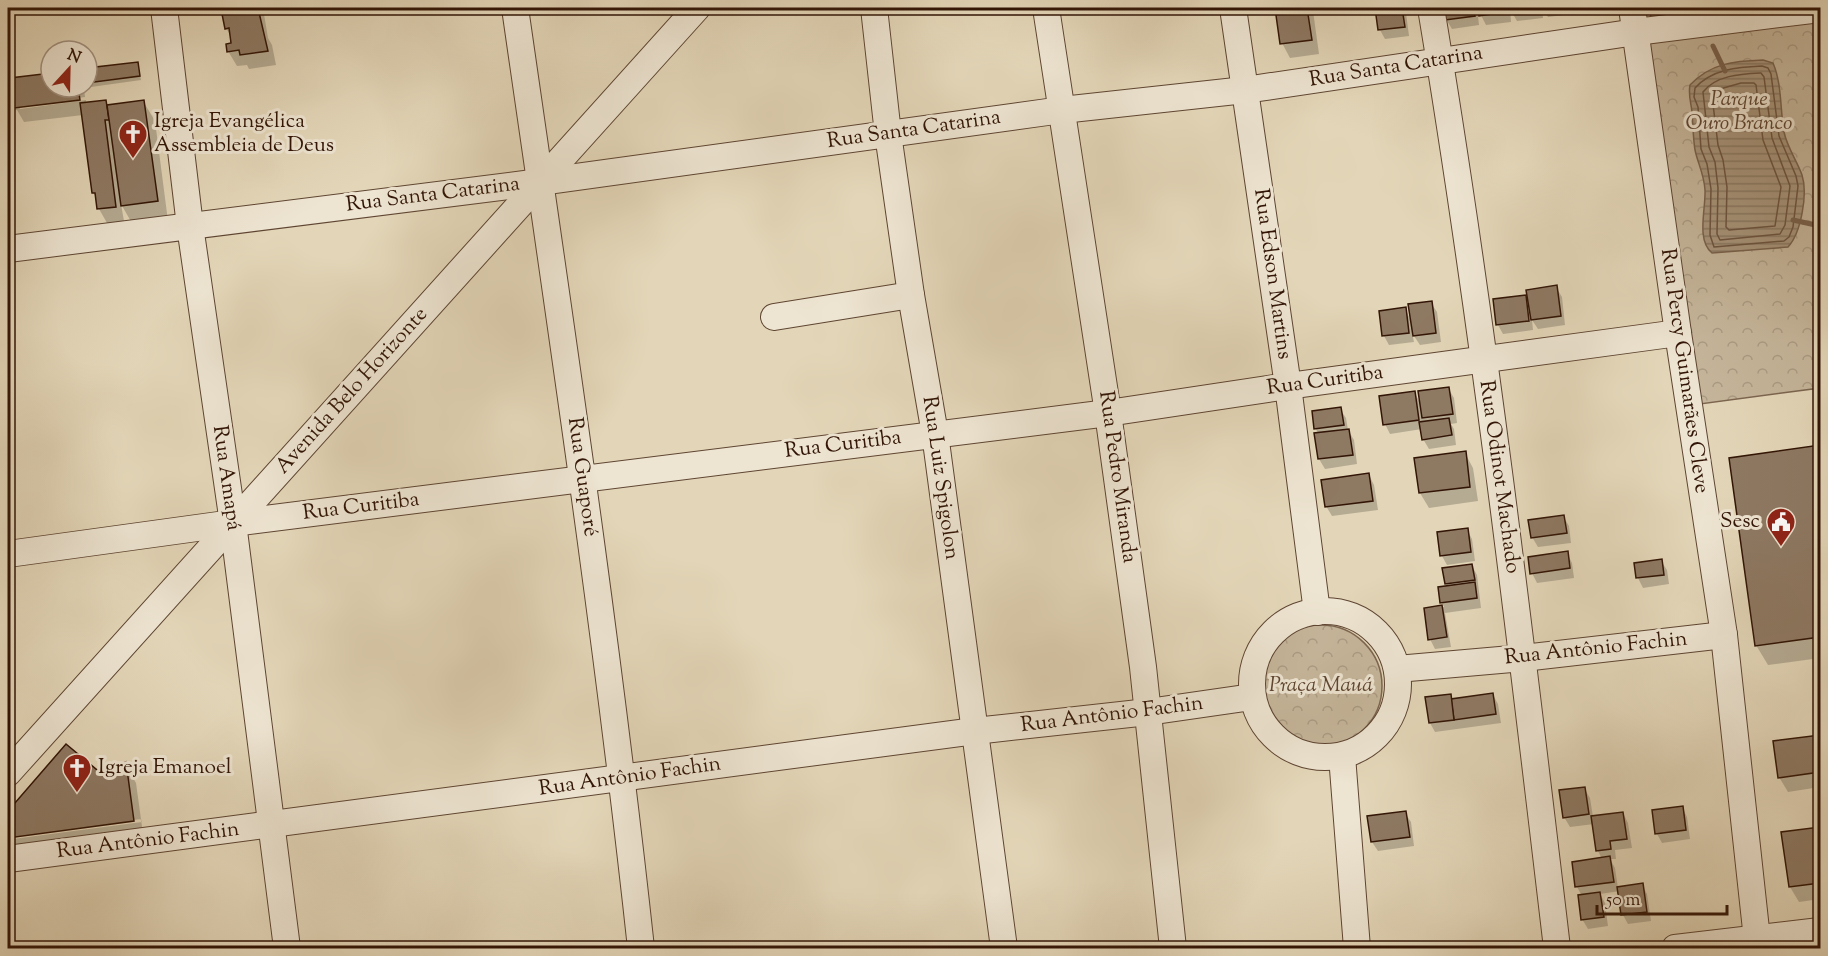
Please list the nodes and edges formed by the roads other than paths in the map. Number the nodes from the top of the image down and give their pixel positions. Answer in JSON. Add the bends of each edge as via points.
{"nodes":[{"id":1,"x":164,"y":8,"type":"edge"},
{"id":2,"x":515,"y":8,"type":"edge"},
{"id":3,"x":697,"y":8,"type":"edge"},
{"id":4,"x":874,"y":8,"type":"edge"},
{"id":5,"x":1046,"y":8,"type":"edge"},
{"id":6,"x":1233,"y":8,"type":"edge"},
{"id":7,"x":1431,"y":8,"type":"edge"},
{"id":8,"x":1821,"y":9,"type":"edge"},
{"id":9,"x":1634,"y":20,"type":"edge"},
{"id":10,"x":1440,"y":60,"type":"junction"},
{"id":11,"x":1245,"y":90,"type":"junction"},
{"id":12,"x":1062,"y":110,"type":"junction"},
{"id":13,"x":888,"y":134,"type":"junction"},
{"id":14,"x":540,"y":182,"type":"junction"},
{"id":15,"x":190,"y":226,"type":"junction"},
{"id":16,"x":8,"y":249,"type":"edge"},
{"id":17,"x":911,"y":295,"type":"junction"},
{"id":18,"x":774,"y":317,"type":"dead end"},
{"id":19,"x":1678,"y":333,"type":"junction"},
{"id":20,"x":1483,"y":360,"type":"junction"},
{"id":21,"x":1288,"y":386,"type":"junction"},
{"id":22,"x":1108,"y":413,"type":"junction"},
{"id":23,"x":935,"y":434,"type":"junction"},
{"id":24,"x":583,"y":478,"type":"junction"},
{"id":25,"x":233,"y":523,"type":"junction"},
{"id":26,"x":8,"y":554,"type":"edge"},
{"id":27,"x":1317,"y":612,"type":"junction"},
{"id":28,"x":1724,"y":635,"type":"junction"},
{"id":29,"x":1523,"y":658,"type":"junction"},
{"id":30,"x":1397,"y":669,"type":"junction"},
{"id":31,"x":1252,"y":697,"type":"junction"},
{"id":32,"x":1148,"y":712,"type":"junction"},
{"id":33,"x":975,"y":731,"type":"junction"},
{"id":34,"x":1342,"y":756,"type":"junction"},
{"id":35,"x":8,"y":773,"type":"edge"},
{"id":36,"x":622,"y":778,"type":"junction"},
{"id":37,"x":271,"y":825,"type":"junction"},
{"id":38,"x":8,"y":860,"type":"edge"},
{"id":39,"x":1821,"y":931,"type":"edge"},
{"id":40,"x":1758,"y":944,"type":"edge"},
{"id":41,"x":287,"y":948,"type":"edge"},
{"id":42,"x":641,"y":948,"type":"edge"},
{"id":43,"x":1004,"y":948,"type":"edge"},
{"id":44,"x":1173,"y":948,"type":"edge"},
{"id":45,"x":1357,"y":948,"type":"edge"},
{"id":46,"x":1557,"y":948,"type":"edge"},
{"id":47,"x":1675,"y":948,"type":"edge"}],
"edges":[{"from":1,"to":15,"type":"street","name":"Rua Amapá"},
{"from":2,"to":14,"type":"street","name":"Rua Guaporé"},
{"from":3,"to":14,"type":"street","name":"Avenida Belo Horizonte"},
{"from":4,"to":13,"type":"street","name":"Rua Luiz Spigolon"},
{"from":5,"to":12,"type":"street","name":"Rua Pedro Miranda"},
{"from":6,"to":11,"type":"street","name":"Rua Edson Martins"},
{"from":7,"to":10,"type":"street","name":"Rua Odinot Machado"},
{"from":8,"to":9,"type":"street","name":"Rua Santa Catarina"},
{"from":9,"to":10,"type":"street","name":"Rua Santa Catarina"},
{"from":9,"to":19,"type":"street","name":"Rua Percy Guimarães Cleve"},
{"from":10,"to":11,"type":"street","name":"Rua Santa Catarina"},
{"from":10,"to":20,"type":"street","name":"Rua Odinot Machado"},
{"from":11,"to":12,"type":"street","name":"Rua Santa Catarina"},
{"from":11,"to":21,"type":"street","name":"Rua Edson Martins"},
{"from":12,"to":13,"type":"street","name":"Rua Santa Catarina"},
{"from":12,"to":22,"type":"street","name":"Rua Pedro Miranda"},
{"from":13,"to":14,"type":"street","name":"Rua Santa Catarina"},
{"from":13,"to":17,"type":"street","name":"Rua Luiz Spigolon"},
{"from":14,"to":15,"type":"street","name":"Rua Santa Catarina"},
{"from":14,"to":24,"type":"street","name":"Rua Guaporé"},
{"from":14,"to":25,"type":"street","name":"Avenida Belo Horizonte"},
{"from":15,"to":16,"type":"street","name":"Rua Santa Catarina"},
{"from":15,"to":25,"type":"street","name":"Rua Amapá"},
{"from":17,"to":18,"type":"street"},
{"from":17,"to":23,"type":"street","name":"Rua Luiz Spigolon"},
{"from":19,"to":20,"type":"street","name":"Rua Curitiba"},
{"from":19,"to":28,"type":"street","name":"Rua Percy Guimarães Cleve"},
{"from":20,"to":21,"type":"street","name":"Rua Curitiba"},
{"from":20,"to":29,"type":"street","name":"Rua Odinot Machado"},
{"from":21,"to":22,"type":"street","name":"Rua Curitiba"},
{"from":21,"to":27,"type":"street","name":"Rua Edson Martins"},
{"from":22,"to":23,"type":"street","name":"Rua Curitiba"},
{"from":22,"to":32,"type":"street","name":"Rua Pedro Miranda"},
{"from":23,"to":24,"type":"street","name":"Rua Curitiba"},
{"from":23,"to":33,"type":"street","name":"Rua Luiz Spigolon"},
{"from":24,"to":25,"type":"street","name":"Rua Curitiba"},
{"from":24,"to":36,"type":"street","name":"Rua Guaporé"},
{"from":25,"to":26,"type":"street","name":"Rua Curitiba"},
{"from":25,"to":35,"type":"street","name":"Avenida Belo Horizonte"},
{"from":25,"to":37,"type":"street","name":"Rua Amapá"},
{"from":27,"to":30,"type":"street","via":[[1338,612],[1359,619],[1389,649]]},
{"from":27,"to":31,"type":"street","via":[[1297,616],[1266,640],[1256,658]]},
{"from":28,"to":29,"type":"street","name":"Rua Antônio Fachin"},
{"from":28,"to":40,"type":"street","name":"Rua Percy Guimarães Cleve"},
{"from":29,"to":30,"type":"street","name":"Rua Antônio Fachin"},
{"from":29,"to":46,"type":"street","name":"Rua Odinot Machado"},
{"from":30,"to":34,"type":"street","via":[[1399,688],[1387,724],[1368,744]]},
{"from":31,"to":32,"type":"street","name":"Rua Antônio Fachin"},
{"from":31,"to":34,"type":"street","via":[[1260,719],[1275,738],[1295,751],[1318,757]]},
{"from":32,"to":33,"type":"street","name":"Rua Antônio Fachin"},
{"from":32,"to":44,"type":"street","name":"Rua Pedro Miranda"},
{"from":33,"to":36,"type":"street","name":"Rua Antônio Fachin"},
{"from":33,"to":43,"type":"street","name":"Rua Luiz Spigolon"},
{"from":34,"to":45,"type":"street"},
{"from":36,"to":37,"type":"street","name":"Rua Antônio Fachin"},
{"from":36,"to":42,"type":"street","name":"Rua Guaporé"},
{"from":37,"to":38,"type":"street","name":"Rua Antônio Fachin"},
{"from":37,"to":41,"type":"street","name":"Rua Amapá"},
{"from":39,"to":40,"type":"street"},
{"from":40,"to":47,"type":"street"}]}
